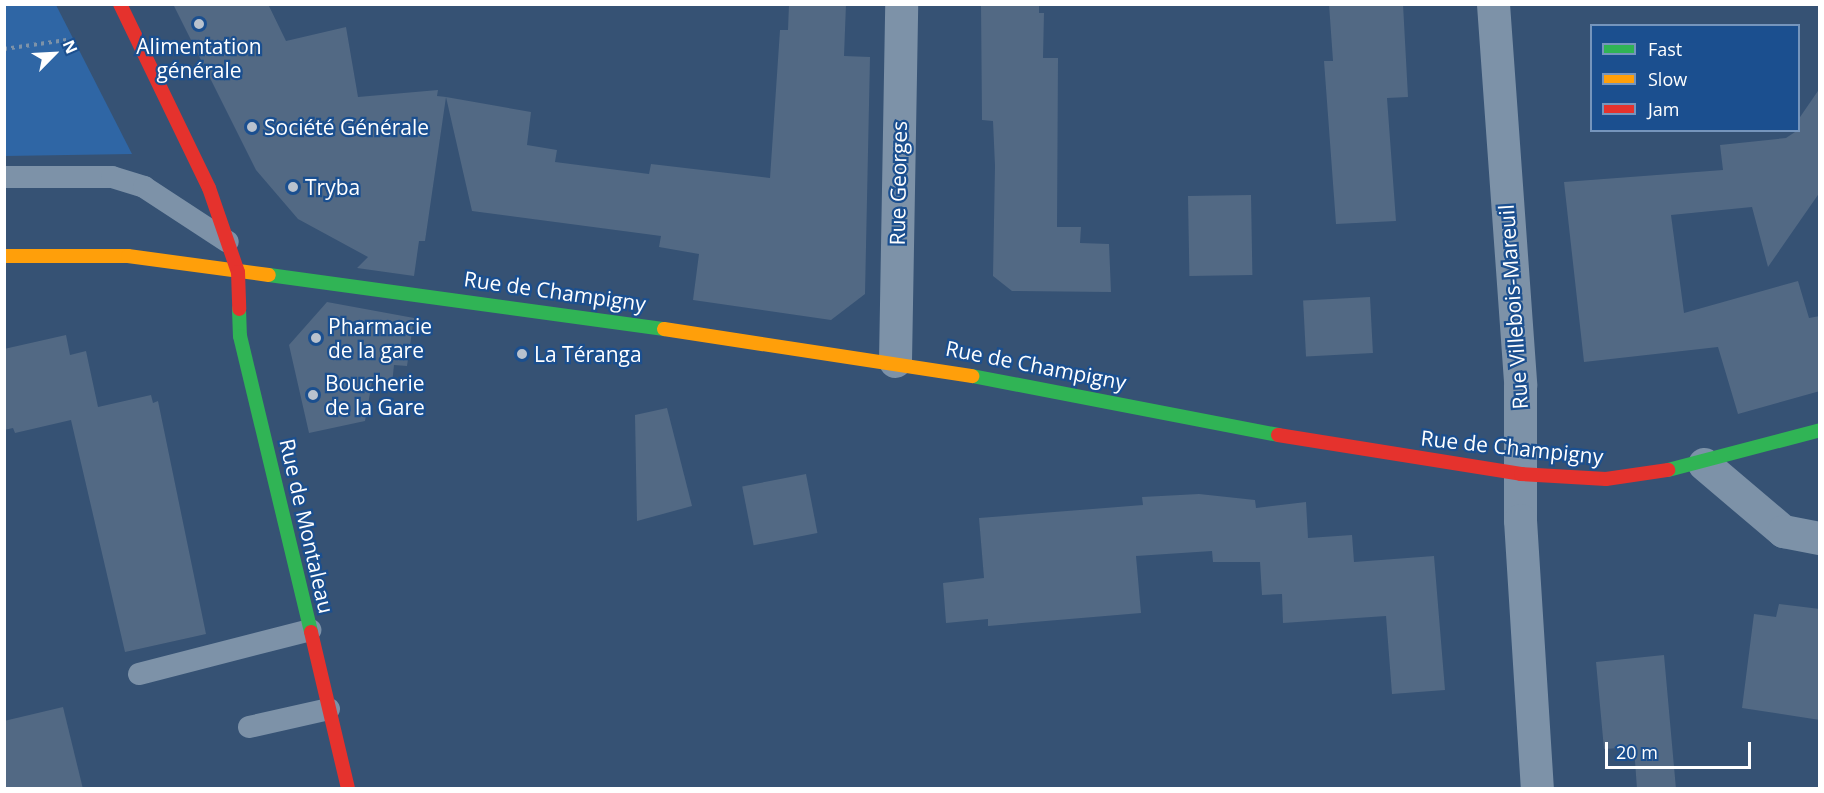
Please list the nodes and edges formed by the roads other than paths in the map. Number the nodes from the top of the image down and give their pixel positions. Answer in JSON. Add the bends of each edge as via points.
{"nodes":[{"id":1,"x":120,"y":4,"type":"edge"},
{"id":2,"x":901,"y":4,"type":"edge"},
{"id":3,"x":1493,"y":4,"type":"edge"},
{"id":4,"x":4,"y":177,"type":"edge"},
{"id":5,"x":228,"y":242,"type":"junction"},
{"id":6,"x":4,"y":256,"type":"edge"},
{"id":7,"x":238,"y":272,"type":"junction"},
{"id":8,"x":896,"y":361,"type":"junction"},
{"id":9,"x":1820,"y":430,"type":"edge"},
{"id":10,"x":1704,"y":464,"type":"junction"},
{"id":11,"x":1521,"y":474,"type":"junction"},
{"id":12,"x":1820,"y":538,"type":"edge"},
{"id":13,"x":310,"y":630,"type":"junction"},
{"id":14,"x":139,"y":674,"type":"dead end"},
{"id":15,"x":329,"y":709,"type":"junction"},
{"id":16,"x":249,"y":727,"type":"dead end"},
{"id":17,"x":348,"y":789,"type":"edge"},
{"id":18,"x":1538,"y":789,"type":"edge"}],
"edges":[{"from":1,"to":5,"type":"street","name":"Rue de Montaleau","via":[[209,188]]},
{"from":2,"to":8,"type":"street","name":"Rue Georges"},
{"from":3,"to":11,"type":"street","name":"Rue Villebois-Mareuil","via":[[1520,385]]},
{"from":4,"to":5,"type":"lane","via":[[112,177],[144,187]]},
{"from":5,"to":7,"type":"street","name":"Rue de Montaleau"},
{"from":6,"to":7,"type":"street","name":"Rue de Champigny","via":[[128,256]]},
{"from":7,"to":8,"type":"street","name":"Rue de Champigny"},
{"from":7,"to":13,"type":"street","name":"Rue de Montaleau","via":[[240,336]]},
{"from":8,"to":11,"type":"street","name":"Rue de Champigny","via":[[1379,454]]},
{"from":9,"to":10,"type":"street","name":"Rue de Champigny"},
{"from":10,"to":11,"type":"street","name":"Rue de Champigny","via":[[1606,479]]},
{"from":10,"to":12,"type":"street","via":[[1783,531]]},
{"from":11,"to":18,"type":"street","name":"Rue Villebois-Mareuil"},
{"from":13,"to":14,"type":"lane"},
{"from":13,"to":15,"type":"street","name":"Rue de Montaleau"},
{"from":15,"to":16,"type":"lane"},
{"from":15,"to":17,"type":"street","name":"Rue de Montaleau"}]}
